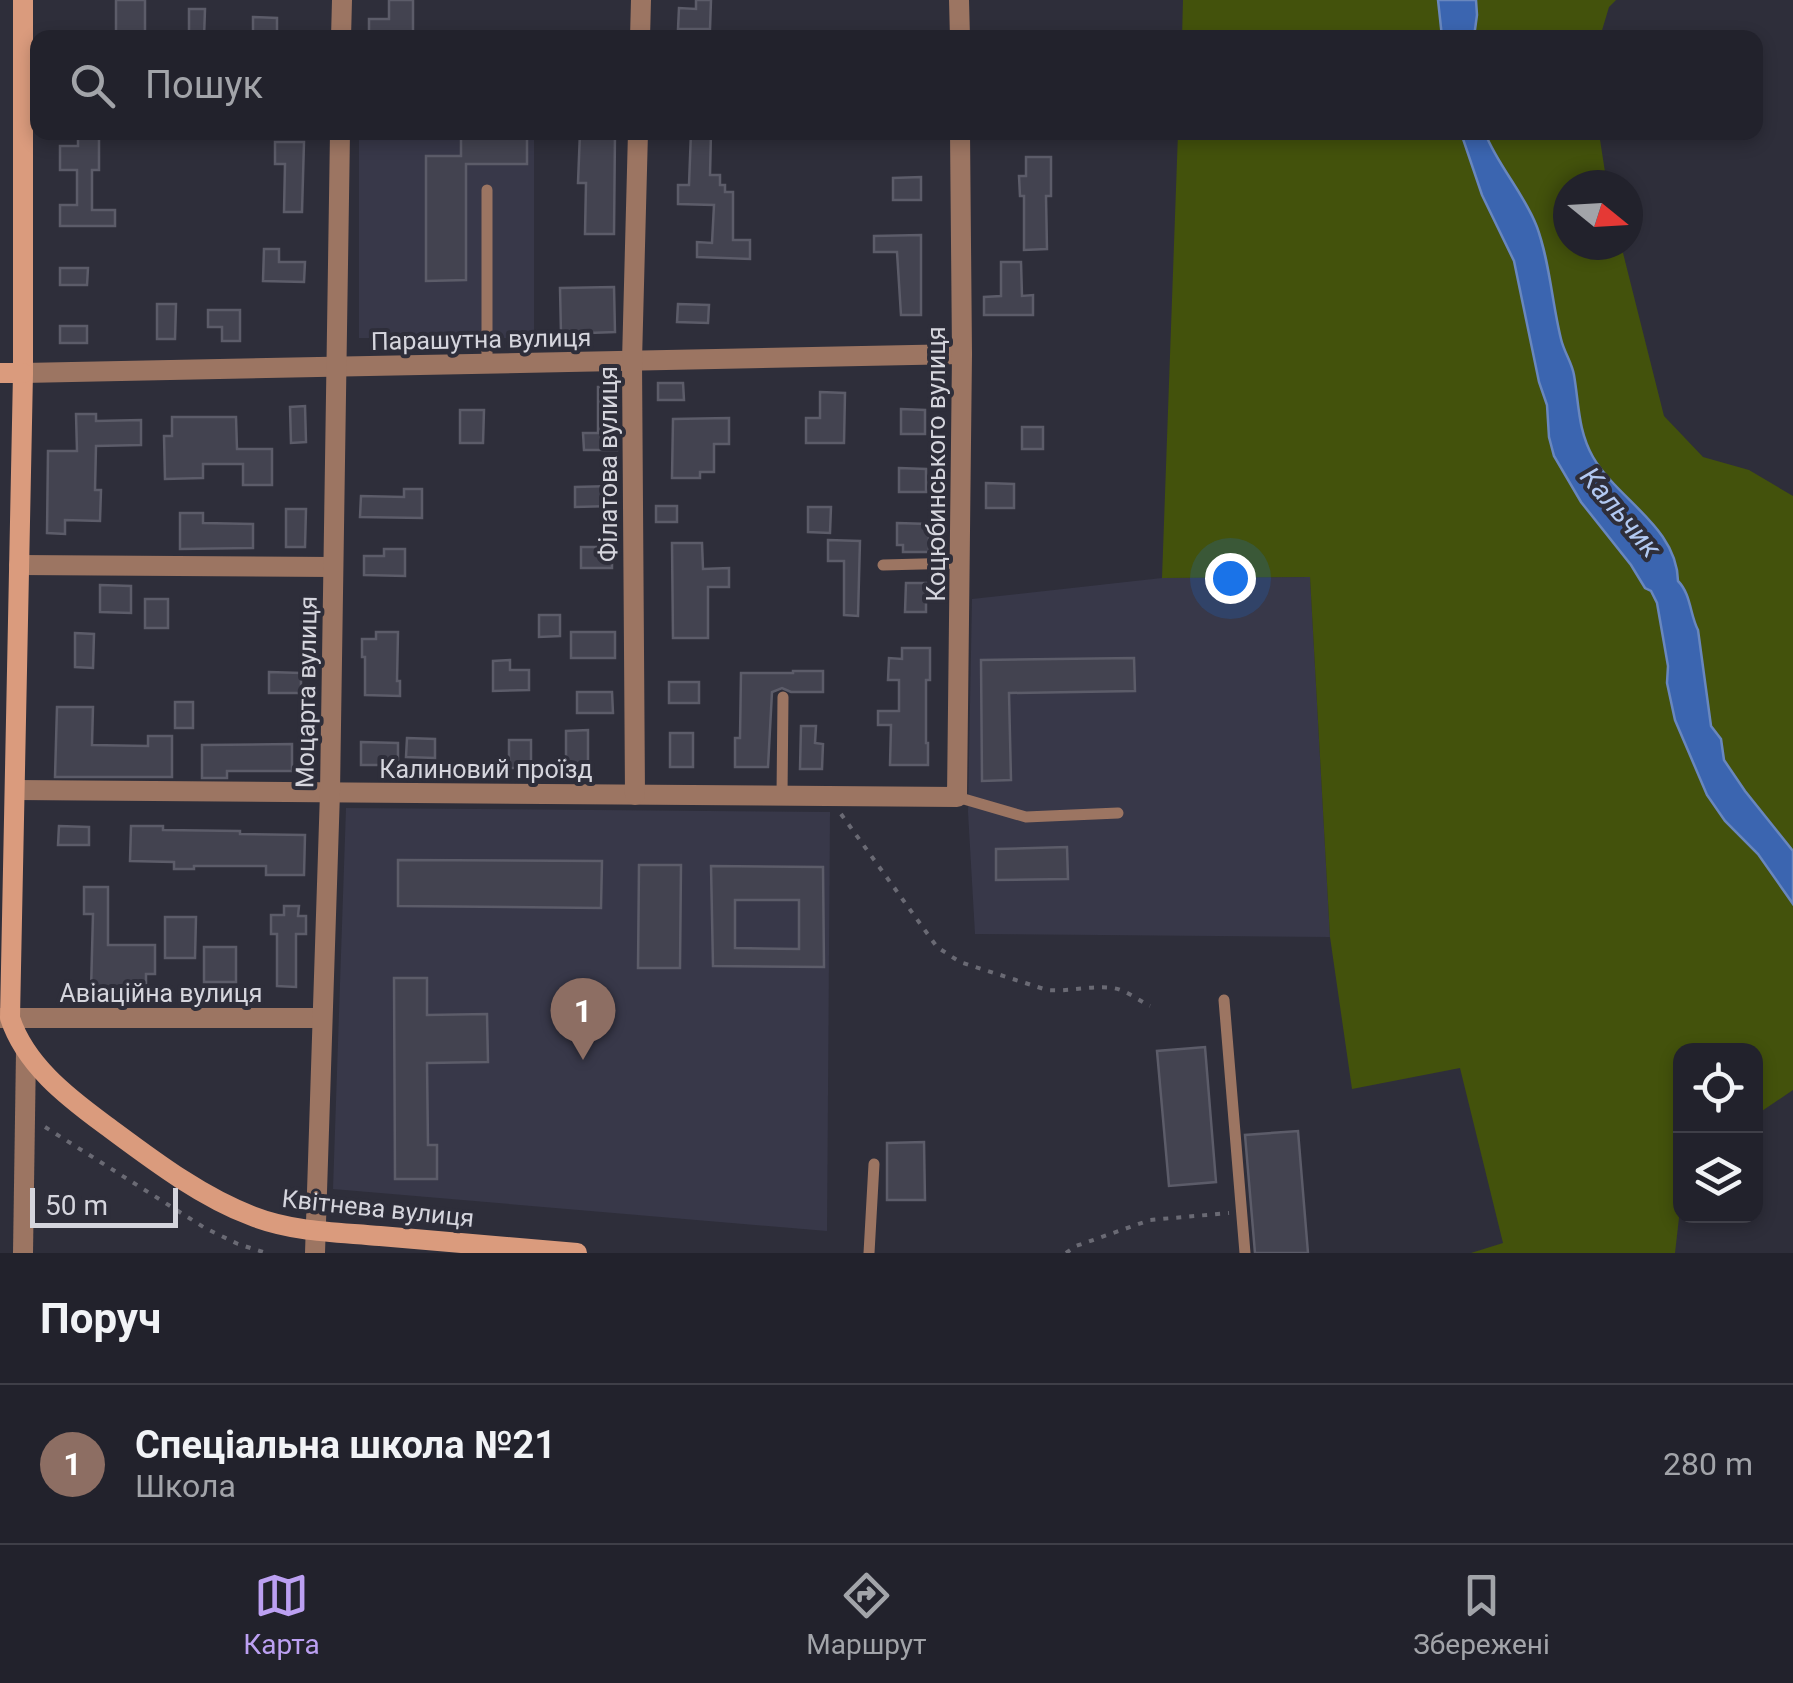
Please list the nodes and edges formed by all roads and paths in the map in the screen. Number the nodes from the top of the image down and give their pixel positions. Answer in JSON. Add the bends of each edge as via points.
{"nodes":[{"id":1,"x":22,"y":0,"type":"edge"},
{"id":2,"x":342,"y":0,"type":"edge"},
{"id":3,"x":641,"y":0,"type":"edge"},
{"id":4,"x":959,"y":0,"type":"edge"},
{"id":5,"x":342,"y":30,"type":"edge"},
{"id":6,"x":640,"y":30,"type":"edge"},
{"id":7,"x":960,"y":30,"type":"edge"},
{"id":8,"x":340,"y":140,"type":"edge"},
{"id":9,"x":638,"y":140,"type":"edge"},
{"id":10,"x":960,"y":140,"type":"edge"},
{"id":11,"x":488,"y":190,"type":"dead end"},
{"id":12,"x":962,"y":354,"type":"junction"},
{"id":13,"x":632,"y":361,"type":"junction"},
{"id":14,"x":487,"y":364,"type":"junction"},
{"id":15,"x":335,"y":367,"type":"junction"},
{"id":16,"x":0,"y":373,"type":"edge"},
{"id":17,"x":23,"y":373,"type":"junction"},
{"id":18,"x":960,"y":563,"type":"junction"},
{"id":19,"x":19,"y":565,"type":"junction"},
{"id":20,"x":883,"y":565,"type":"dead end"},
{"id":21,"x":333,"y":567,"type":"junction"},
{"id":22,"x":783,"y":697,"type":"dead end"},
{"id":23,"x":14,"y":790,"type":"junction"},
{"id":24,"x":330,"y":792,"type":"junction"},
{"id":25,"x":635,"y":794,"type":"junction"},
{"id":26,"x":782,"y":796,"type":"junction"},
{"id":27,"x":828,"y":796,"type":"junction"},
{"id":28,"x":957,"y":797,"type":"junction"},
{"id":29,"x":1118,"y":813,"type":"dead end"},
{"id":30,"x":1224,"y":1000,"type":"dead end"},
{"id":31,"x":1150,"y":1006,"type":"dead end"},
{"id":32,"x":5,"y":1018,"type":"edge"},
{"id":33,"x":322,"y":1018,"type":"junction"},
{"id":34,"x":26,"y":1050,"type":"junction"},
{"id":35,"x":25,"y":1114,"type":"junction"},
{"id":36,"x":874,"y":1164,"type":"dead end"},
{"id":37,"x":1241,"y":1212,"type":"junction"},
{"id":38,"x":315,"y":1230,"type":"junction"},
{"id":39,"x":23,"y":1253,"type":"edge"},
{"id":40,"x":266,"y":1253,"type":"edge"},
{"id":41,"x":316,"y":1253,"type":"edge"},
{"id":42,"x":577,"y":1253,"type":"edge"},
{"id":43,"x":869,"y":1253,"type":"edge"},
{"id":44,"x":1066,"y":1253,"type":"edge"},
{"id":45,"x":1245,"y":1253,"type":"edge"}],
"edges":[{"from":1,"to":17,"type":"main road","name":"Квітнева вулиця"},
{"from":2,"to":5,"type":"street"},
{"from":3,"to":6,"type":"street"},
{"from":4,"to":7,"type":"street"},
{"from":8,"to":15,"type":"street","name":"Моцарта вулиця"},
{"from":9,"to":13,"type":"street","name":"Філатова вулиця"},
{"from":10,"to":12,"type":"street","name":"Коцюбинського вулиця"},
{"from":11,"to":14,"type":"lane"},
{"from":12,"to":13,"type":"street","name":"Парашутна вулиця"},
{"from":12,"to":18,"type":"street","name":"Коцюбинського вулиця"},
{"from":13,"to":14,"type":"street","name":"Парашутна вулиця"},
{"from":13,"to":25,"type":"street","name":"Філатова вулиця"},
{"from":14,"to":15,"type":"street","name":"Парашутна вулиця"},
{"from":15,"to":17,"type":"street","name":"Парашутна вулиця"},
{"from":15,"to":21,"type":"street","name":"Моцарта вулиця"},
{"from":16,"to":17,"type":"main road","name":"Парашутна вулиця"},
{"from":17,"to":19,"type":"main road","name":"Квітнева вулиця"},
{"from":18,"to":20,"type":"lane"},
{"from":18,"to":28,"type":"street","name":"Коцюбинського вулиця"},
{"from":19,"to":21,"type":"street"},
{"from":19,"to":23,"type":"main road","name":"Квітнева вулиця"},
{"from":21,"to":24,"type":"street","name":"Моцарта вулиця"},
{"from":22,"to":26,"type":"lane"},
{"from":23,"to":24,"type":"street","name":"Калиновий проїзд"},
{"from":23,"to":32,"type":"main road","name":"Квітнева вулиця"},
{"from":24,"to":25,"type":"street","name":"Калиновий проїзд"},
{"from":24,"to":33,"type":"street","name":"Моцарта вулиця"},
{"from":25,"to":26,"type":"street","name":"Калиновий проїзд"},
{"from":26,"to":27,"type":"street","name":"Калиновий проїзд"},
{"from":27,"to":28,"type":"street","name":"Калиновий проїзд"},
{"from":27,"to":31,"type":"path","via":[[928,936],[960,962],[1047,990],[1110,988]]},
{"from":28,"to":29,"type":"lane","via":[[1026,817]]},
{"from":30,"to":37,"type":"lane"},
{"from":32,"to":33,"type":"street","name":"Авіаційна вулиця"},
{"from":32,"to":34,"type":"main road","name":"Квітнева вулиця"},
{"from":33,"to":38,"type":"street","name":"Моцарта вулиця"},
{"from":34,"to":35,"type":"street"},
{"from":34,"to":38,"type":"main road","name":"Квітнева вулиця","via":[[65,1094],[187,1182],[250,1215]]},
{"from":35,"to":39,"type":"street"},
{"from":35,"to":40,"type":"path","via":[[171,1208]]},
{"from":36,"to":43,"type":"lane"},
{"from":37,"to":44,"type":"path","via":[[1150,1220]]},
{"from":37,"to":45,"type":"lane"},
{"from":38,"to":41,"type":"street","name":"Моцарта вулиця"},
{"from":38,"to":42,"type":"main road","name":"Квітнева вулиця"}]}
